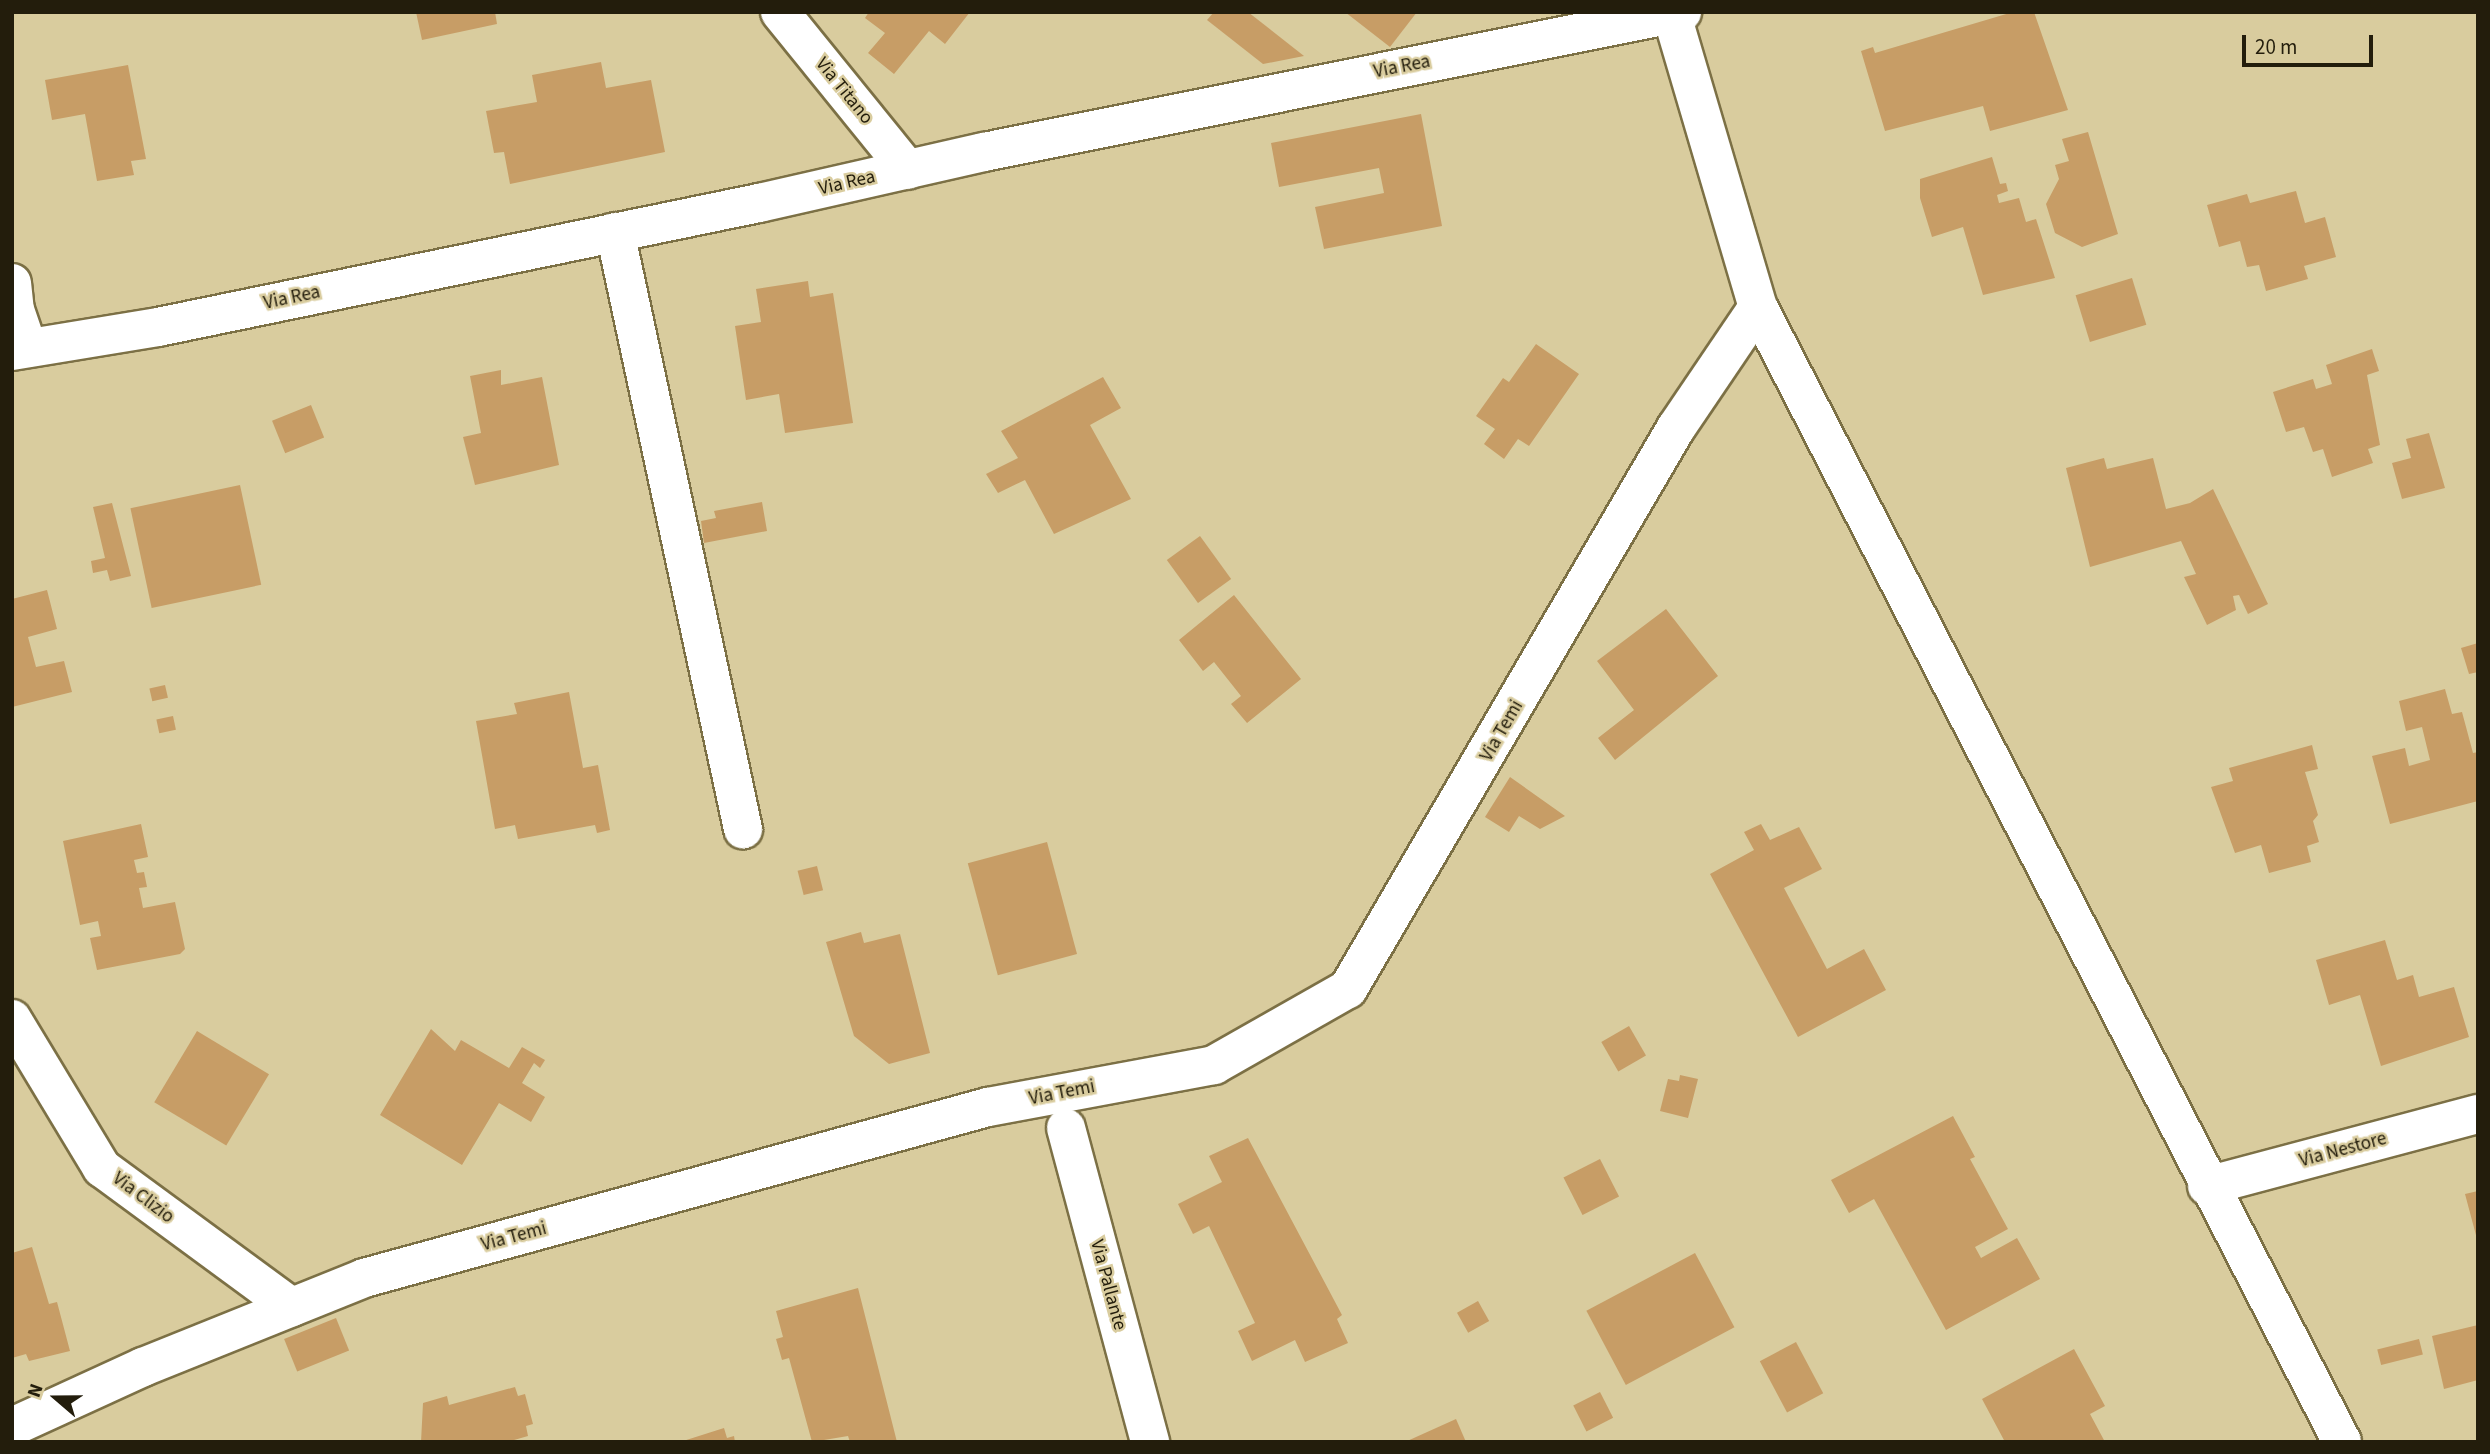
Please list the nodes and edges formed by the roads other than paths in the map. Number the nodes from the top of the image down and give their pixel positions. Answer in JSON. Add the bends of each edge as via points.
{"nodes":[{"id":1,"x":780,"y":12,"type":"edge"},
{"id":2,"x":1675,"y":13,"type":"edge"},
{"id":3,"x":908,"y":170,"type":"junction"},
{"id":4,"x":615,"y":232,"type":"junction"},
{"id":5,"x":12,"y":283,"type":"edge"},
{"id":6,"x":1758,"y":307,"type":"junction"},
{"id":7,"x":20,"y":349,"type":"edge"},
{"id":8,"x":743,"y":829,"type":"dead end"},
{"id":9,"x":12,"y":1018,"type":"edge"},
{"id":10,"x":2478,"y":1114,"type":"edge"},
{"id":11,"x":1066,"y":1128,"type":"dead end"},
{"id":12,"x":2207,"y":1186,"type":"junction"},
{"id":13,"x":291,"y":1307,"type":"junction"},
{"id":14,"x":12,"y":1427,"type":"edge"},
{"id":15,"x":1150,"y":1442,"type":"edge"},
{"id":16,"x":2342,"y":1442,"type":"edge"}],
"edges":[{"from":1,"to":3,"type":"street","name":"Via Titano"},
{"from":2,"to":3,"type":"street","name":"Via Rea"},
{"from":2,"to":6,"type":"street"},
{"from":3,"to":4,"type":"street","name":"Via Rea"},
{"from":4,"to":7,"type":"street","name":"Via Rea","via":[[158,327]]},
{"from":4,"to":8,"type":"street"},
{"from":5,"to":7,"type":"street"},
{"from":6,"to":12,"type":"street"},
{"from":6,"to":13,"type":"street","name":"Via Temi","via":[[1676,428],[1348,989],[1214,1065],[988,1107],[364,1278]]},
{"from":9,"to":13,"type":"street","name":"Via Clizio","via":[[102,1168]]},
{"from":10,"to":12,"type":"street","name":"Via Nestore"},
{"from":11,"to":15,"type":"street","name":"Via Pallante"},
{"from":12,"to":16,"type":"street"},
{"from":13,"to":14,"type":"street","name":"Via Temi"}]}
